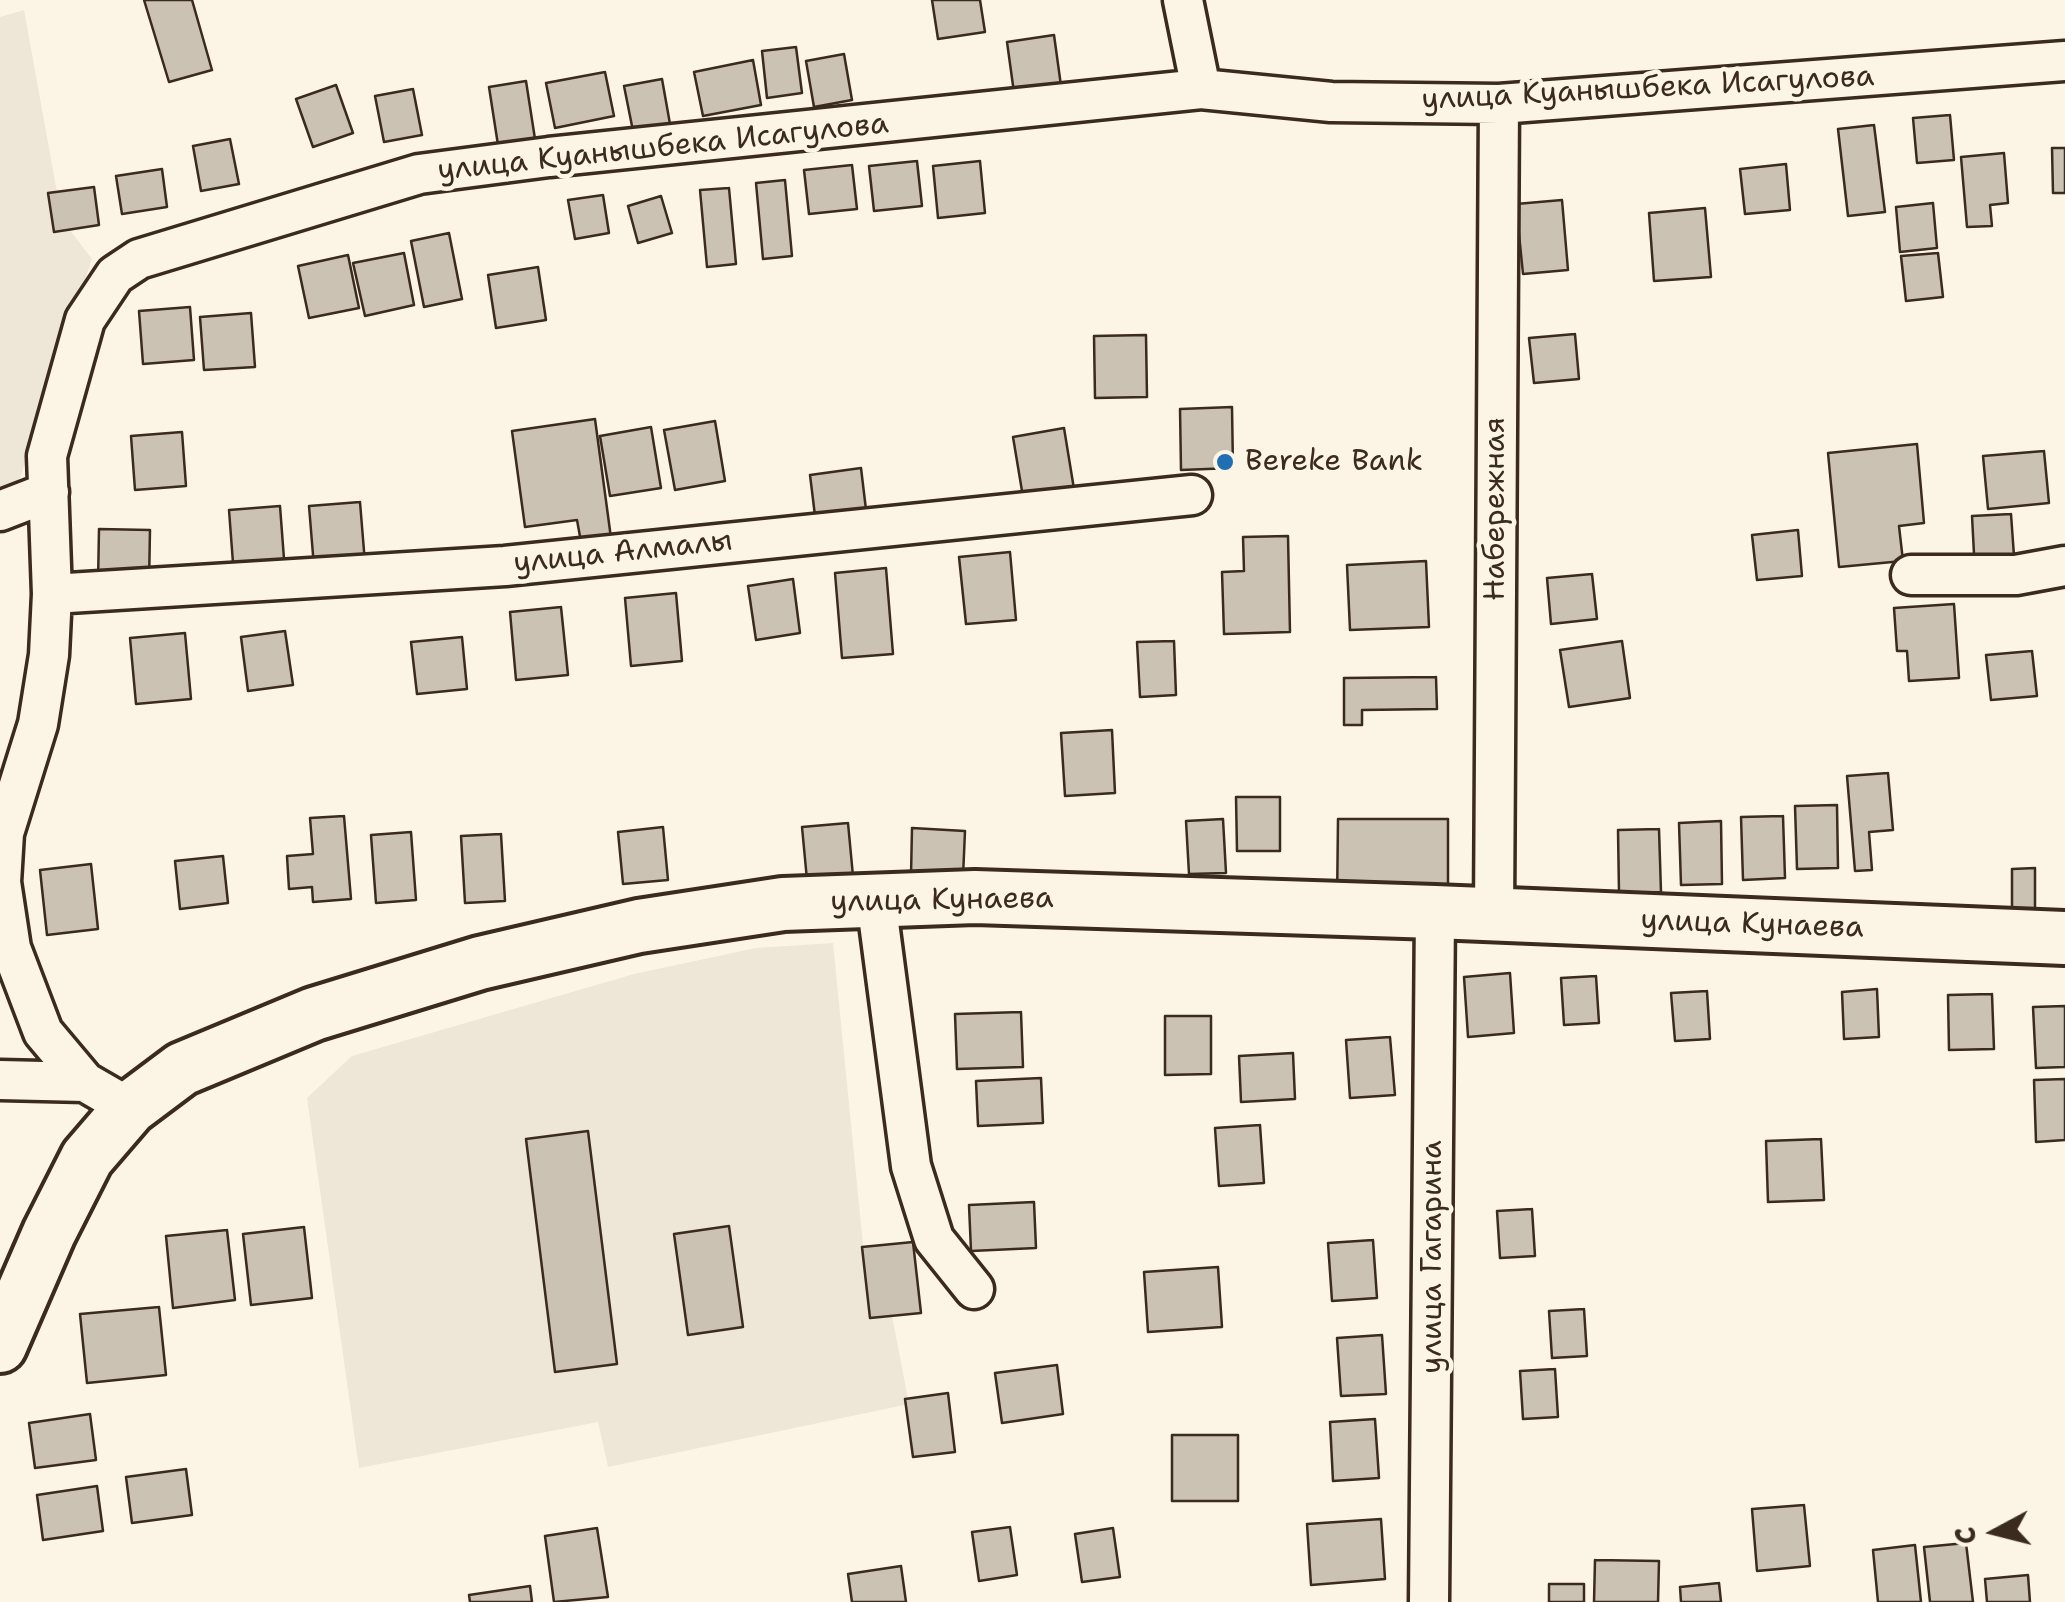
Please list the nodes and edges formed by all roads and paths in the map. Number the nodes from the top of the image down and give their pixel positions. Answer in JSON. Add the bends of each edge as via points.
{"nodes":[{"id":1,"x":1183,"y":0,"type":"edge"},
{"id":2,"x":2065,"y":61,"type":"edge"},
{"id":3,"x":1201,"y":89,"type":"junction"},
{"id":4,"x":1499,"y":104,"type":"junction"},
{"id":5,"x":48,"y":492,"type":"junction"},
{"id":6,"x":1192,"y":496,"type":"dead end"},
{"id":7,"x":0,"y":511,"type":"edge"},
{"id":8,"x":2065,"y":566,"type":"edge"},
{"id":9,"x":1911,"y":575,"type":"dead end"},
{"id":10,"x":52,"y":594,"type":"junction"},
{"id":11,"x":876,"y":900,"type":"junction"},
{"id":12,"x":1435,"y":912,"type":"junction"},
{"id":13,"x":1494,"y":914,"type":"junction"},
{"id":14,"x":2065,"y":938,"type":"edge"},
{"id":15,"x":0,"y":1080,"type":"edge"},
{"id":16,"x":84,"y":1082,"type":"junction"},
{"id":17,"x":130,"y":1108,"type":"junction"},
{"id":18,"x":974,"y":1289,"type":"dead end"},
{"id":19,"x":0,"y":1346,"type":"edge"},
{"id":20,"x":1429,"y":1602,"type":"edge"}],
"edges":[{"from":1,"to":3,"type":"street"},
{"from":2,"to":4,"type":"street","name":"улица Куанышбека Исагулова"},
{"from":3,"to":4,"type":"street","name":"улица Куанышбека Исагулова","via":[[1332,102]]},
{"from":3,"to":5,"type":"street","name":"улица Куанышбека Исагулова","via":[[419,174],[138,260],[115,275],[86,320],[47,456]]},
{"from":4,"to":13,"type":"street","name":"Набережная"},
{"from":5,"to":7,"type":"street"},
{"from":5,"to":10,"type":"street","name":"улица Куанышбека Исагулова"},
{"from":6,"to":10,"type":"street","name":"улица Алмалы","via":[[505,566]]},
{"from":8,"to":9,"type":"street","via":[[2016,574]]},
{"from":10,"to":16,"type":"street","name":"улица Куанышбека Исагулова","via":[[38,724],[4,833],[1,882],[11,948],[42,1032]]},
{"from":11,"to":12,"type":"main road","name":"улица Кунаева","via":[[975,897]]},
{"from":11,"to":17,"type":"main road","name":"улица Кунаева","via":[[783,904],[638,926],[480,963],[314,1014],[182,1069]]},
{"from":11,"to":18,"type":"street","via":[[911,1166],[934,1239]]},
{"from":12,"to":13,"type":"main road","name":"улица Кунаева"},
{"from":12,"to":20,"type":"street","name":"улица Гагарина"},
{"from":13,"to":14,"type":"main road","name":"улица Кунаева"},
{"from":15,"to":16,"type":"street"},
{"from":16,"to":17,"type":"street","name":"улица Куанышбека Исагулова"},
{"from":17,"to":19,"type":"main road","name":"улица Кунаева","via":[[87,1158]]}]}
